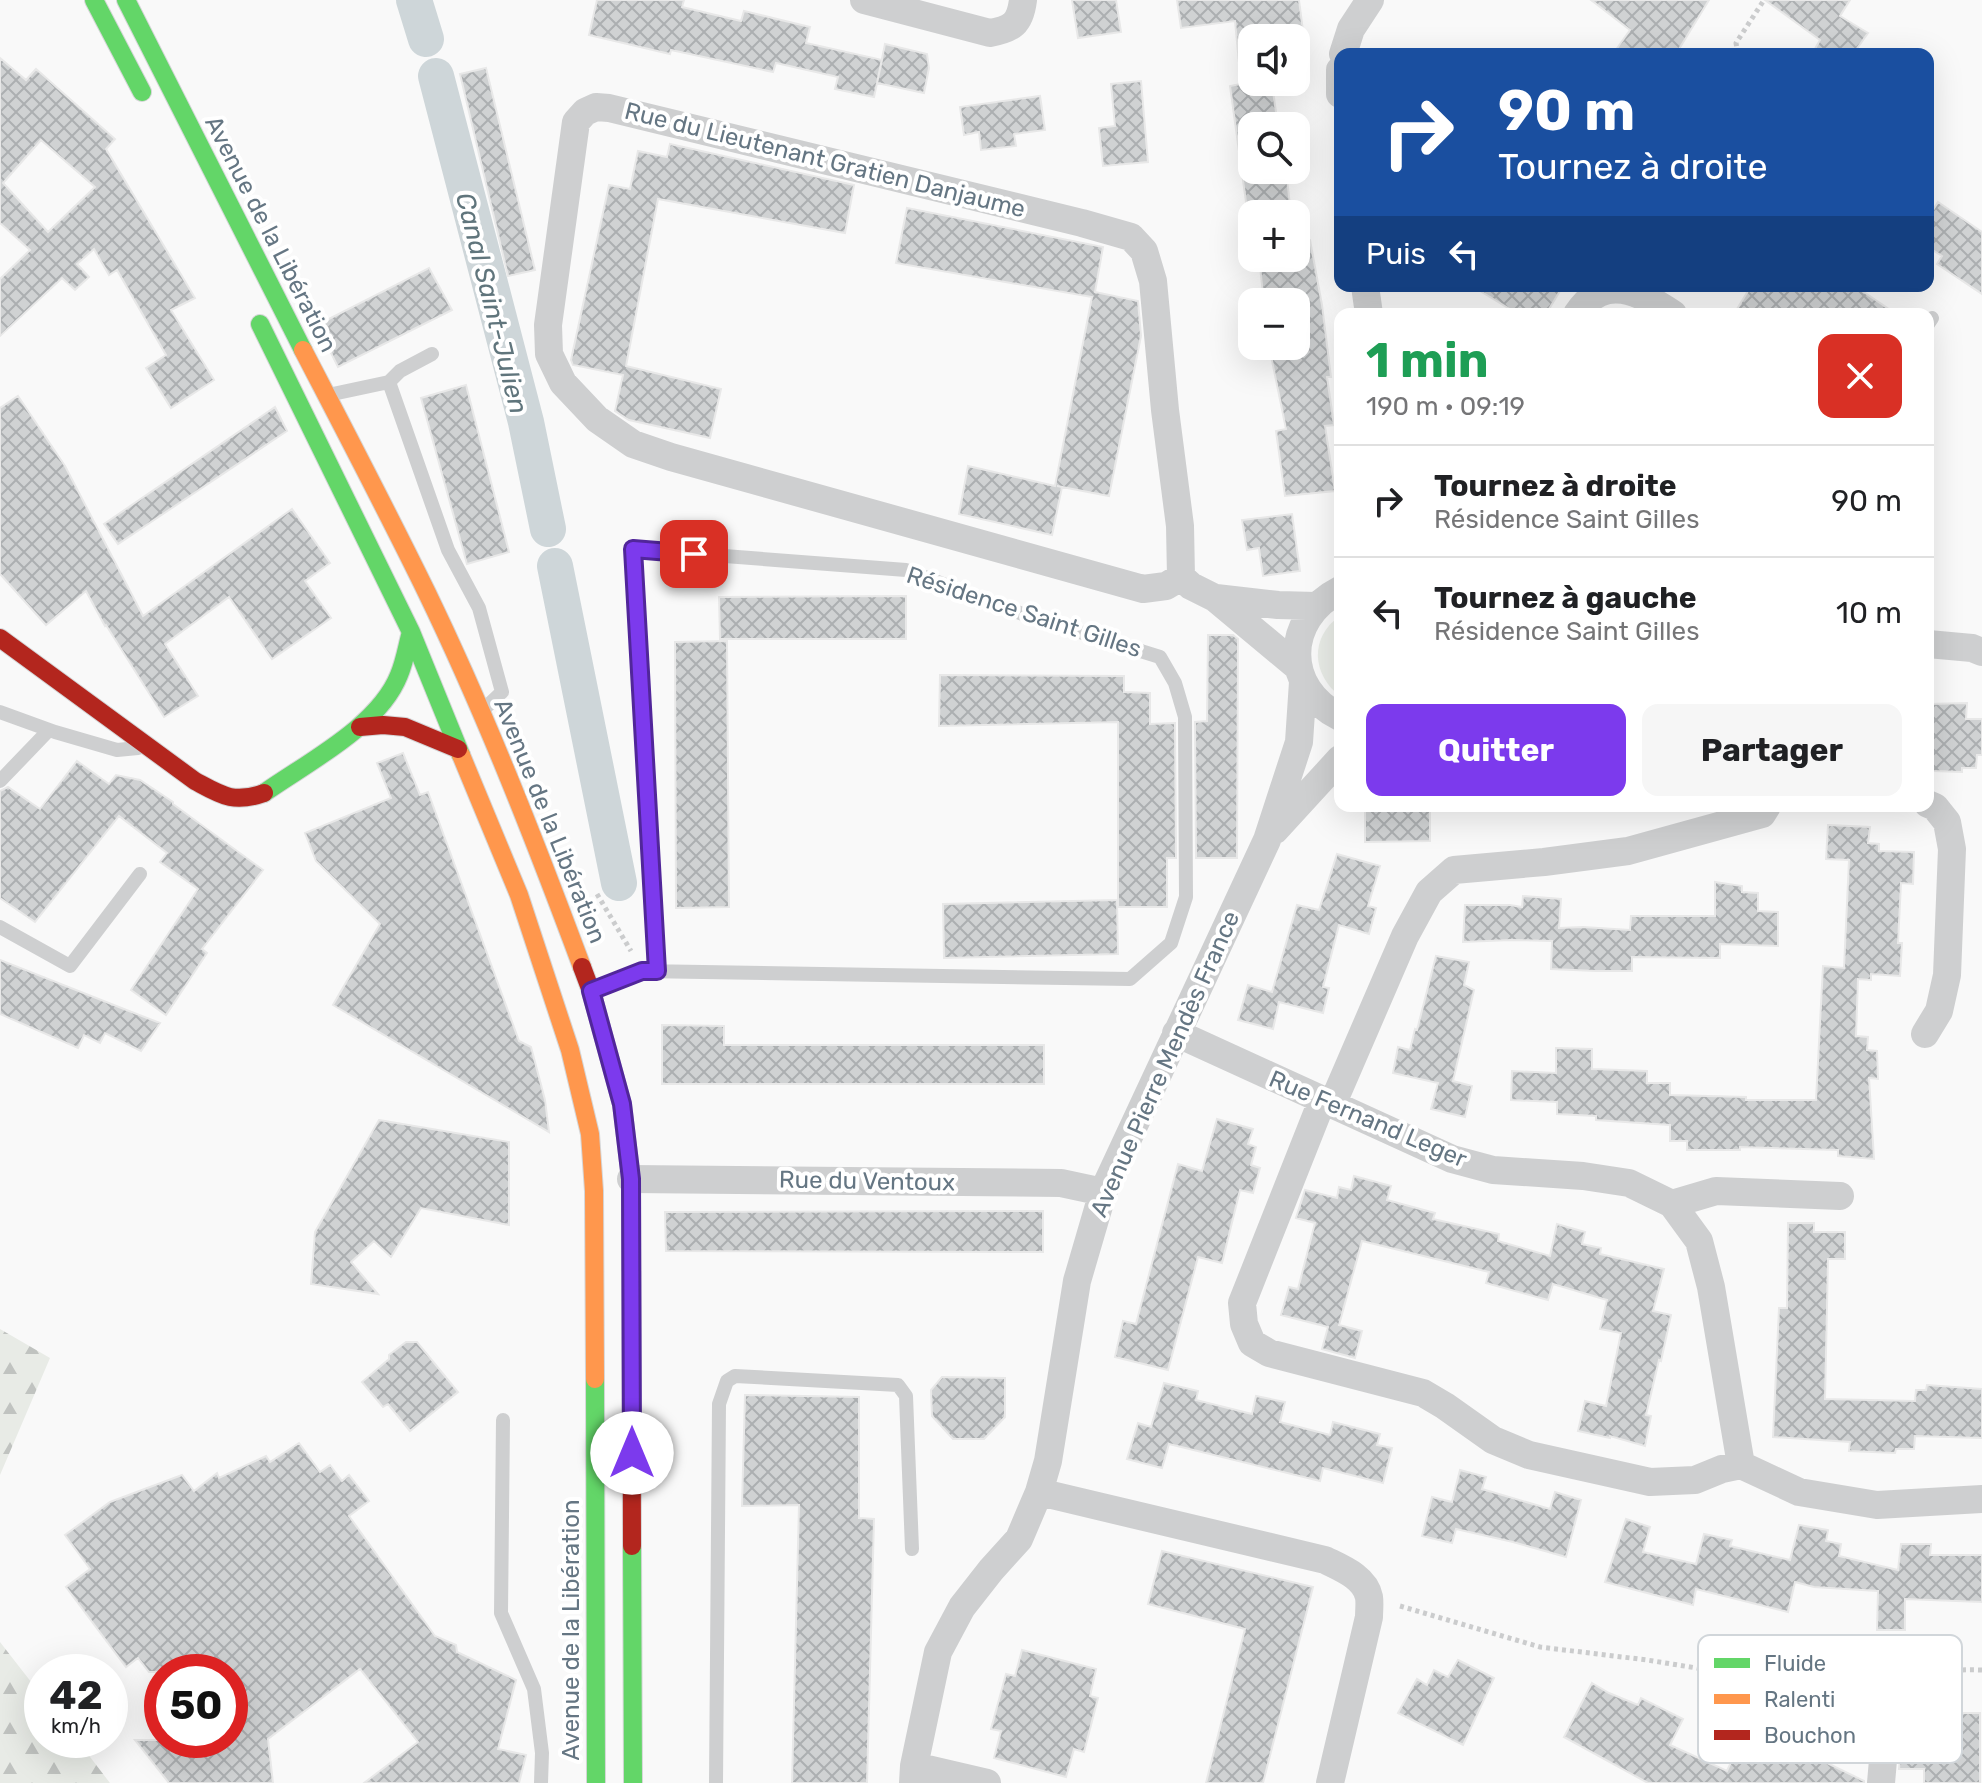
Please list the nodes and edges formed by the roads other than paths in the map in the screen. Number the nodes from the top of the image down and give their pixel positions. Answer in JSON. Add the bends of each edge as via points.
{"nodes":[{"id":1,"x":94,"y":0,"type":"edge"},
{"id":2,"x":126,"y":0,"type":"edge"},
{"id":3,"x":864,"y":0,"type":"edge"},
{"id":4,"x":1023,"y":0,"type":"edge"},
{"id":5,"x":1370,"y":0,"type":"edge"},
{"id":6,"x":1345,"y":48,"type":"edge"},
{"id":7,"x":152,"y":111,"type":"dead end"},
{"id":8,"x":1600,"y":292,"type":"edge"},
{"id":9,"x":1631,"y":292,"type":"edge"},
{"id":10,"x":251,"y":307,"type":"dead end"},
{"id":11,"x":1581,"y":308,"type":"edge"},
{"id":12,"x":1661,"y":308,"type":"edge"},
{"id":13,"x":432,"y":354,"type":"dead end"},
{"id":14,"x":389,"y":382,"type":"junction"},
{"id":15,"x":326,"y":395,"type":"junction"},
{"id":16,"x":1181,"y":577,"type":"junction"},
{"id":17,"x":1334,"y":593,"type":"edge"},
{"id":18,"x":1215,"y":598,"type":"junction"},
{"id":19,"x":1316,"y":606,"type":"junction"},
{"id":20,"x":411,"y":632,"type":"junction"},
{"id":21,"x":0,"y":638,"type":"edge"},
{"id":22,"x":1934,"y":645,"type":"edge"},
{"id":23,"x":1982,"y":652,"type":"edge"},
{"id":24,"x":1301,"y":675,"type":"junction"},
{"id":25,"x":0,"y":712,"type":"edge"},
{"id":26,"x":481,"y":712,"type":"junction"},
{"id":27,"x":1334,"y":714,"type":"edge"},
{"id":28,"x":360,"y":727,"type":"junction"},
{"id":29,"x":49,"y":730,"type":"junction"},
{"id":30,"x":149,"y":747,"type":"junction"},
{"id":31,"x":458,"y":749,"type":"junction"},
{"id":32,"x":1334,"y":766,"type":"edge"},
{"id":33,"x":0,"y":781,"type":"edge"},
{"id":34,"x":1934,"y":807,"type":"edge"},
{"id":35,"x":1763,"y":812,"type":"edge"},
{"id":36,"x":1267,"y":840,"type":"junction"},
{"id":37,"x":140,"y":874,"type":"dead end"},
{"id":38,"x":0,"y":927,"type":"edge"},
{"id":39,"x":650,"y":971,"type":"junction"},
{"id":40,"x":591,"y":991,"type":"junction"},
{"id":41,"x":1176,"y":1033,"type":"junction"},
{"id":42,"x":1925,"y":1034,"type":"dead end"},
{"id":43,"x":1327,"y":1103,"type":"junction"},
{"id":44,"x":631,"y":1179,"type":"junction"},
{"id":45,"x":1103,"y":1192,"type":"junction"},
{"id":46,"x":1840,"y":1196,"type":"dead end"},
{"id":47,"x":1672,"y":1204,"type":"junction"},
{"id":48,"x":503,"y":1420,"type":"dead end"},
{"id":49,"x":1741,"y":1465,"type":"junction"},
{"id":50,"x":1039,"y":1492,"type":"junction"},
{"id":51,"x":1982,"y":1499,"type":"edge"},
{"id":52,"x":912,"y":1549,"type":"dead end"},
{"id":53,"x":1883,"y":1763,"type":"edge"},
{"id":54,"x":914,"y":1774,"type":"edge"},
{"id":55,"x":541,"y":1783,"type":"edge"},
{"id":56,"x":596,"y":1783,"type":"edge"},
{"id":57,"x":633,"y":1783,"type":"edge"},
{"id":58,"x":716,"y":1783,"type":"edge"},
{"id":59,"x":987,"y":1783,"type":"edge"},
{"id":60,"x":1330,"y":1783,"type":"edge"},
{"id":61,"x":1881,"y":1783,"type":"edge"}],
"edges":[{"from":1,"to":7,"type":"main road"},
{"from":2,"to":15,"type":"main road","name":"Avenue de la Libération"},
{"from":3,"to":4,"type":"street","via":[[990,33],[1017,22]]},
{"from":5,"to":6,"type":"street"},
{"from":8,"to":11,"type":"street"},
{"from":9,"to":12,"type":"street"},
{"from":10,"to":20,"type":"main road","name":"Avenue de la Libération"},
{"from":13,"to":14,"type":"lane"},
{"from":14,"to":15,"type":"lane"},
{"from":14,"to":26,"type":"lane","via":[[448,550],[479,608],[502,692]]},
{"from":15,"to":26,"type":"main road","name":"Avenue de la Libération"},
{"from":16,"to":16,"type":"street","name":"Rue du Lieutenant Gratien Danjaume","via":[[1153,281],[1144,251],[1131,237],[609,108],[596,107],[576,122],[548,325],[549,354],[563,383],[597,419],[633,444],[671,457],[1143,589],[1166,586]]},
{"from":16,"to":18,"type":"street"},
{"from":17,"to":19,"type":"street"},
{"from":18,"to":19,"type":"street"},
{"from":18,"to":24,"type":"street"},
{"from":19,"to":24,"type":"street","name":"Avenue Pierre Mendès France","via":[[1300,635]]},
{"from":20,"to":28,"type":"main road","via":[[399,676]]},
{"from":20,"to":31,"type":"main road","name":"Avenue de la Libération"},
{"from":21,"to":30,"type":"main road"},
{"from":22,"to":23,"type":"street"},
{"from":24,"to":27,"type":"street","via":[[1313,698]]},
{"from":24,"to":36,"type":"street","name":"Avenue Pierre Mendès France","via":[[1299,742]]},
{"from":25,"to":29,"type":"lane"},
{"from":26,"to":40,"type":"main road","name":"Avenue de la Libération"},
{"from":28,"to":30,"type":"main road","via":[[251,797],[211,791]]},
{"from":28,"to":31,"type":"main road","via":[[405,727]]},
{"from":29,"to":30,"type":"lane","via":[[117,750]]},
{"from":29,"to":33,"type":"lane"},
{"from":31,"to":56,"type":"main road","name":"Avenue de la Libération","via":[[519,895],[570,1050],[590,1134]]},
{"from":32,"to":36,"type":"street","name":"Avenue Pierre Mendès France"},
{"from":34,"to":42,"type":"street","via":[[1947,822],[1952,849],[1947,975],[1939,1011]]},
{"from":35,"to":43,"type":"street","via":[[1628,851],[1454,870],[1429,892],[1405,936]]},
{"from":36,"to":41,"type":"street","name":"Avenue Pierre Mendès France"},
{"from":37,"to":38,"type":"lane","via":[[70,966]]},
{"from":39,"to":39,"type":"lane","name":"Résidence Saint Gilles","via":[[1130,979],[1171,943],[1186,897],[1185,717],[1160,657],[1025,615],[906,570],[633,549]]},
{"from":39,"to":40,"type":"lane","name":"Résidence Saint Gilles"},
{"from":40,"to":44,"type":"main road","name":"Avenue de la Libération","via":[[622,1104]]},
{"from":41,"to":43,"type":"street","name":"Rue Fernand Leger"},
{"from":41,"to":45,"type":"street","name":"Avenue Pierre Mendès France"},
{"from":43,"to":47,"type":"street","name":"Rue Fernand Leger","via":[[1452,1159],[1493,1170],[1629,1183]]},
{"from":43,"to":49,"type":"street","via":[[1242,1303],[1252,1343],[1269,1353],[1423,1393],[1493,1440],[1529,1455],[1650,1482],[1695,1480]]},
{"from":44,"to":45,"type":"street","name":"Rue du Ventoux","via":[[1061,1183]]},
{"from":44,"to":57,"type":"main road","name":"Avenue de la Libération"},
{"from":45,"to":50,"type":"street","name":"Avenue Pierre Mendès France","via":[[1077,1281]]},
{"from":46,"to":47,"type":"street","via":[[1716,1191]]},
{"from":47,"to":49,"type":"street","name":"Rue Fernand Leger","via":[[1699,1241]]},
{"from":48,"to":55,"type":"lane","via":[[501,1613],[534,1689]]},
{"from":49,"to":51,"type":"street","via":[[1799,1492],[1877,1505]]},
{"from":50,"to":54,"type":"street","name":"Avenue Pierre Mendès France","via":[[1019,1539],[962,1607],[938,1652]]},
{"from":50,"to":60,"type":"street","via":[[1325,1560],[1364,1584],[1369,1617]]},
{"from":52,"to":58,"type":"lane","via":[[906,1396],[898,1385],[735,1376],[727,1381],[719,1404]]},
{"from":53,"to":61,"type":"street"},
{"from":54,"to":59,"type":"street"}]}
